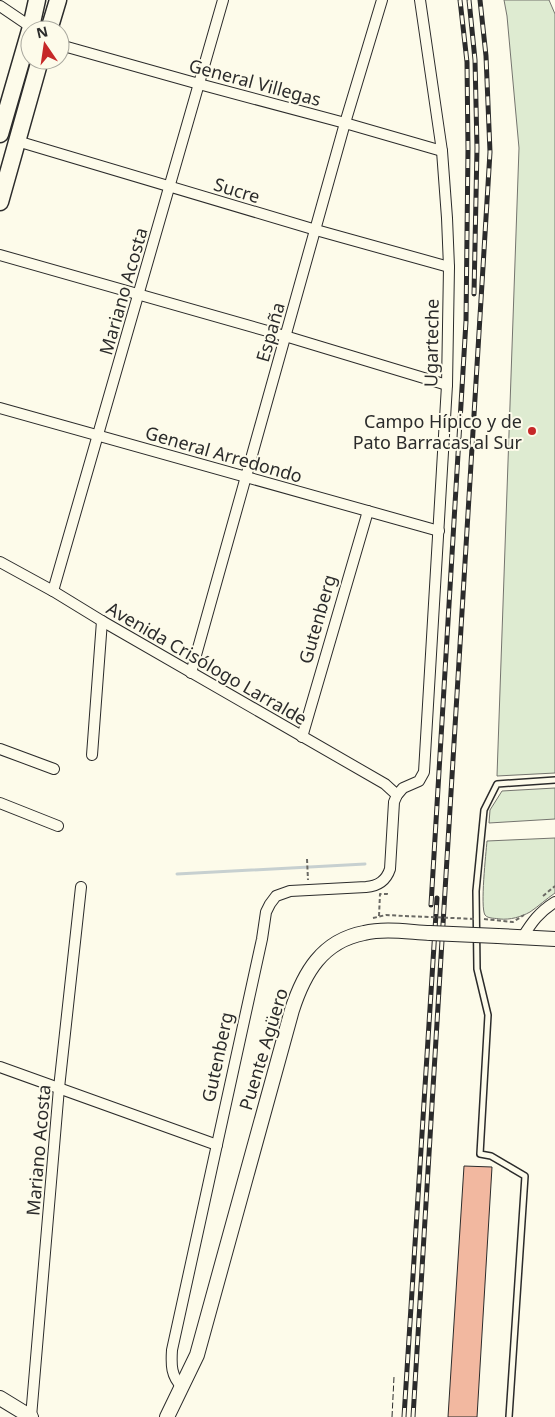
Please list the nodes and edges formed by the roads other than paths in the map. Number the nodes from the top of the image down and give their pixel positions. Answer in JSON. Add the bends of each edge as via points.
{"nodes":[{"id":1,"x":37,"y":0,"type":"edge"},
{"id":2,"x":58,"y":0,"type":"edge"},
{"id":3,"x":222,"y":0,"type":"edge"},
{"id":4,"x":382,"y":0,"type":"edge"},
{"id":5,"x":420,"y":0,"type":"edge"},
{"id":6,"x":0,"y":6,"type":"edge"},
{"id":7,"x":21,"y":20,"type":"edge"},
{"id":8,"x":34,"y":20,"type":"edge"},
{"id":9,"x":52,"y":20,"type":"edge"},
{"id":10,"x":70,"y":48,"type":"edge"},
{"id":11,"x":20,"y":70,"type":"edge"},
{"id":12,"x":37,"y":70,"type":"edge"},
{"id":13,"x":199,"y":84,"type":"junction"},
{"id":14,"x":345,"y":123,"type":"junction"},
{"id":15,"x":0,"y":134,"type":"edge"},
{"id":16,"x":17,"y":141,"type":"junction"},
{"id":17,"x":442,"y":151,"type":"junction"},
{"id":18,"x":169,"y":187,"type":"junction"},
{"id":19,"x":0,"y":202,"type":"edge"},
{"id":20,"x":316,"y":230,"type":"junction"},
{"id":21,"x":0,"y":255,"type":"edge"},
{"id":22,"x":449,"y":267,"type":"junction"},
{"id":23,"x":139,"y":295,"type":"junction"},
{"id":24,"x":285,"y":336,"type":"junction"},
{"id":25,"x":447,"y":385,"type":"junction"},
{"id":26,"x":0,"y":408,"type":"edge"},
{"id":27,"x":98,"y":436,"type":"junction"},
{"id":28,"x":245,"y":477,"type":"junction"},
{"id":29,"x":368,"y":512,"type":"junction"},
{"id":30,"x":439,"y":530,"type":"junction"},
{"id":31,"x":0,"y":562,"type":"edge"},
{"id":32,"x":53,"y":591,"type":"junction"},
{"id":33,"x":102,"y":621,"type":"junction"},
{"id":34,"x":191,"y":673,"type":"junction"},
{"id":35,"x":302,"y":737,"type":"junction"},
{"id":36,"x":0,"y":749,"type":"edge"},
{"id":37,"x":92,"y":755,"type":"dead end"},
{"id":38,"x":54,"y":769,"type":"dead end"},
{"id":39,"x":555,"y":780,"type":"edge"},
{"id":40,"x":397,"y":795,"type":"junction"},
{"id":41,"x":0,"y":803,"type":"edge"},
{"id":42,"x":58,"y":826,"type":"dead end"},
{"id":43,"x":81,"y":887,"type":"dead end"},
{"id":44,"x":555,"y":902,"type":"edge"},
{"id":45,"x":522,"y":938,"type":"junction"},
{"id":46,"x":555,"y":939,"type":"edge"},
{"id":47,"x":0,"y":1067,"type":"edge"},
{"id":48,"x":59,"y":1088,"type":"junction"},
{"id":49,"x":217,"y":1145,"type":"junction"},
{"id":50,"x":182,"y":1387,"type":"junction"},
{"id":51,"x":0,"y":1398,"type":"edge"},
{"id":52,"x":31,"y":1417,"type":"edge"},
{"id":53,"x":167,"y":1417,"type":"edge"},
{"id":54,"x":509,"y":1417,"type":"edge"}],
"edges":[{"from":1,"to":8,"type":"main road"},
{"from":2,"to":9,"type":"main road"},
{"from":3,"to":13,"type":"street","name":"Mariano Acosta"},
{"from":4,"to":14,"type":"street","name":"España"},
{"from":5,"to":17,"type":"street","name":"Ugarteche"},
{"from":6,"to":7,"type":"street"},
{"from":10,"to":13,"type":"street","name":"General Villegas"},
{"from":11,"to":15,"type":"main road"},
{"from":12,"to":16,"type":"main road"},
{"from":13,"to":14,"type":"street","name":"General Villegas"},
{"from":13,"to":18,"type":"street","name":"Mariano Acosta"},
{"from":14,"to":17,"type":"street","name":"General Villegas"},
{"from":14,"to":20,"type":"street","name":"España"},
{"from":16,"to":18,"type":"street","name":"Sucre"},
{"from":16,"to":19,"type":"main road"},
{"from":17,"to":22,"type":"street","name":"Ugarteche"},
{"from":18,"to":20,"type":"street","name":"Sucre"},
{"from":18,"to":23,"type":"street","name":"Mariano Acosta"},
{"from":20,"to":22,"type":"street","name":"Sucre"},
{"from":20,"to":24,"type":"street","name":"España"},
{"from":21,"to":23,"type":"street"},
{"from":22,"to":25,"type":"street","name":"Ugarteche"},
{"from":23,"to":24,"type":"street"},
{"from":23,"to":27,"type":"street","name":"Mariano Acosta"},
{"from":24,"to":25,"type":"street"},
{"from":24,"to":28,"type":"street","name":"España"},
{"from":25,"to":30,"type":"street","name":"Ugarteche"},
{"from":26,"to":27,"type":"street","name":"General Arredondo"},
{"from":27,"to":28,"type":"street","name":"General Arredondo"},
{"from":27,"to":32,"type":"street","name":"Mariano Acosta"},
{"from":28,"to":29,"type":"street","name":"General Arredondo"},
{"from":28,"to":34,"type":"street","name":"España"},
{"from":29,"to":30,"type":"street","name":"General Arredondo"},
{"from":29,"to":35,"type":"street","name":"Gutenberg"},
{"from":30,"to":40,"type":"street","name":"Ugarteche","via":[[424,772],[419,781],[403,788]]},
{"from":31,"to":32,"type":"street","name":"Avenida Crisólogo Larralde"},
{"from":32,"to":33,"type":"street","name":"Avenida Crisólogo Larralde"},
{"from":33,"to":34,"type":"street","name":"Avenida Crisólogo Larralde"},
{"from":33,"to":37,"type":"street"},
{"from":34,"to":35,"type":"street","name":"Avenida Crisólogo Larralde"},
{"from":35,"to":40,"type":"street","name":"Avenida Crisólogo Larralde","via":[[385,784]]},
{"from":36,"to":38,"type":"street"},
{"from":39,"to":54,"type":"lane","via":[[497,784],[484,810],[476,891],[477,968],[488,1015],[480,1154],[491,1156],[525,1176]]},
{"from":40,"to":49,"type":"street","name":"Gutenberg","via":[[390,869],[383,881],[376,886],[290,891],[276,896],[270,904]]},
{"from":41,"to":42,"type":"street"},
{"from":43,"to":48,"type":"street","name":"Mariano Acosta"},
{"from":44,"to":45,"type":"street","via":[[544,909]]},
{"from":45,"to":46,"type":"street","name":"Puente Agüero"},
{"from":45,"to":50,"type":"street","name":"Puente Agüero","bridge":true,"via":[[365,932],[349,937],[316,960],[292,1010],[196,1355]]},
{"from":47,"to":48,"type":"street"},
{"from":48,"to":49,"type":"street"},
{"from":48,"to":52,"type":"street","name":"Mariano Acosta"},
{"from":49,"to":50,"type":"street","name":"Gutenberg","via":[[172,1350],[173,1375]]},
{"from":50,"to":53,"type":"street"},
{"from":51,"to":52,"type":"street"}]}
